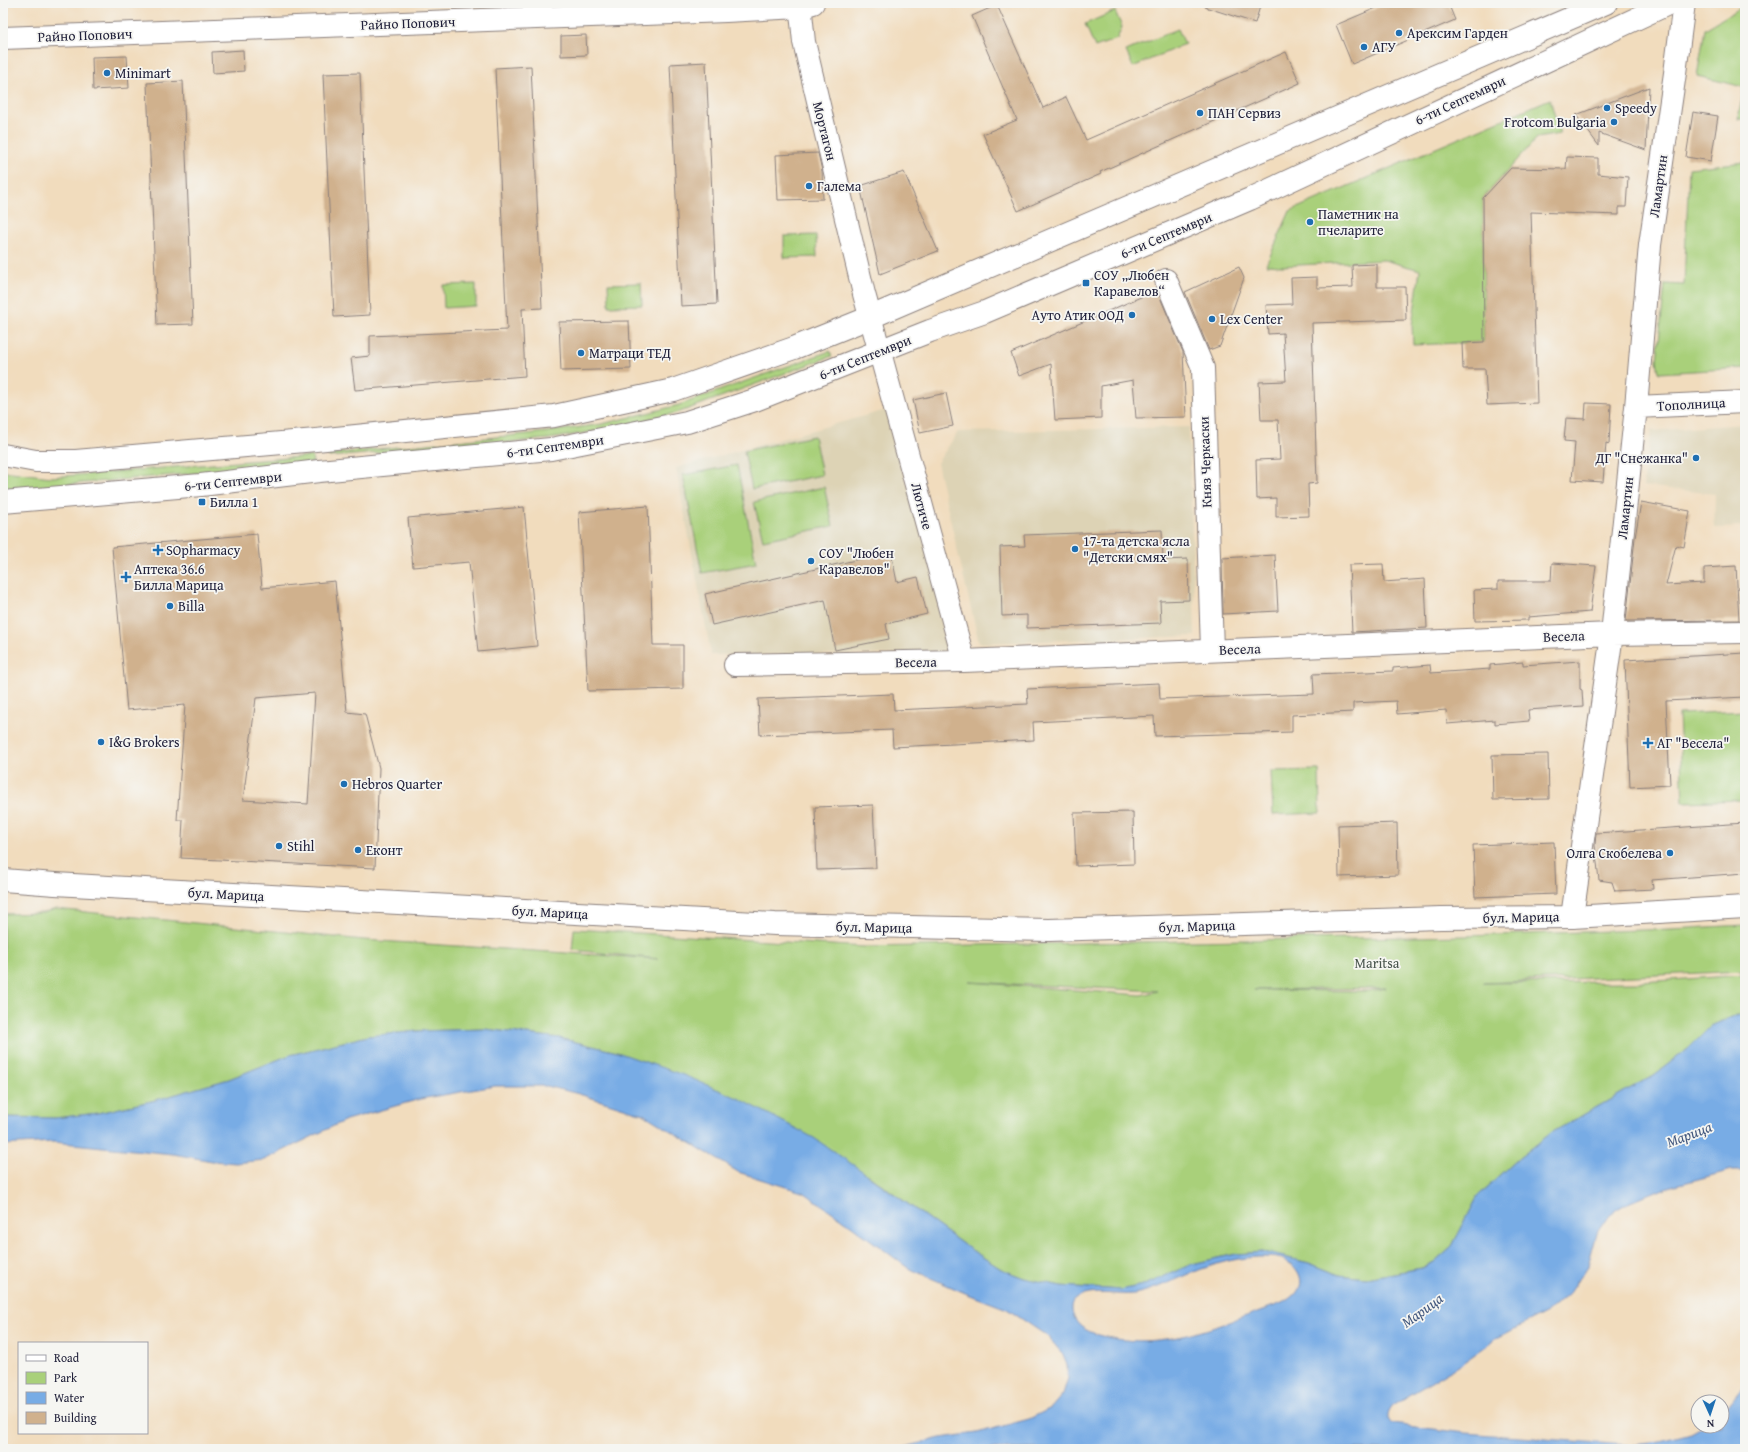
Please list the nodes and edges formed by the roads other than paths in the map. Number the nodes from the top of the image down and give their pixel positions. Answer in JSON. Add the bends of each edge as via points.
{"nodes":[{"id":1,"x":1606,"y":3,"type":"edge"},
{"id":2,"x":1670,"y":3,"type":"edge"},
{"id":3,"x":1684,"y":3,"type":"edge"},
{"id":4,"x":804,"y":4,"type":"edge"},
{"id":5,"x":3,"y":38,"type":"edge"},
{"id":6,"x":1166,"y":280,"type":"dead end"},
{"id":7,"x":871,"y":317,"type":"junction"},
{"id":8,"x":880,"y":351,"type":"junction"},
{"id":9,"x":1745,"y":402,"type":"edge"},
{"id":10,"x":1636,"y":407,"type":"junction"},
{"id":11,"x":3,"y":454,"type":"edge"},
{"id":12,"x":3,"y":502,"type":"edge"},
{"id":13,"x":1745,"y":632,"type":"edge"},
{"id":14,"x":1612,"y":634,"type":"junction"},
{"id":15,"x":1212,"y":650,"type":"junction"},
{"id":16,"x":964,"y":661,"type":"junction"},
{"id":17,"x":735,"y":665,"type":"dead end"},
{"id":18,"x":3,"y":868,"type":"edge"},
{"id":19,"x":3,"y":880,"type":"edge"},
{"id":20,"x":55,"y":884,"type":"junction"},
{"id":21,"x":3,"y":886,"type":"edge"},
{"id":22,"x":1745,"y":907,"type":"edge"},
{"id":23,"x":1572,"y":917,"type":"junction"}],
"edges":[{"from":1,"to":7,"type":"street"},
{"from":2,"to":8,"type":"street","name":"6-ти Септември","via":[[1250,199],[985,312]]},
{"from":3,"to":10,"type":"street","name":"Ламартин","via":[[1650,245]]},
{"from":4,"to":5,"type":"street","name":"Райно Попович"},
{"from":4,"to":7,"type":"street","name":"Мортагон","via":[[807,56]]},
{"from":6,"to":15,"type":"street","name":"Княз Черкаски","via":[[1203,368]]},
{"from":7,"to":8,"type":"street","name":"Мортагон"},
{"from":7,"to":11,"type":"street","via":[[794,348],[673,390],[554,416],[101,460],[36,460]]},
{"from":8,"to":12,"type":"street","name":"6-ти Септември","via":[[755,400],[687,422],[578,445],[201,485]]},
{"from":8,"to":16,"type":"street","name":"Лютиче"},
{"from":9,"to":10,"type":"street","name":"Тополница"},
{"from":10,"to":14,"type":"street","name":"Ламартин"},
{"from":13,"to":14,"type":"street","name":"Весела"},
{"from":14,"to":15,"type":"street","name":"Весела"},
{"from":14,"to":23,"type":"street","name":"Ламартин"},
{"from":15,"to":16,"type":"street","name":"Весела"},
{"from":16,"to":17,"type":"street","name":"Весела"},
{"from":18,"to":20,"type":"street"},
{"from":19,"to":20,"type":"street","name":"бул. Марица"},
{"from":20,"to":21,"type":"street"},
{"from":20,"to":23,"type":"street","name":"бул. Марица","via":[[852,927],[1049,930],[1441,918]]},
{"from":22,"to":23,"type":"street","name":"бул. Марица"}]}
